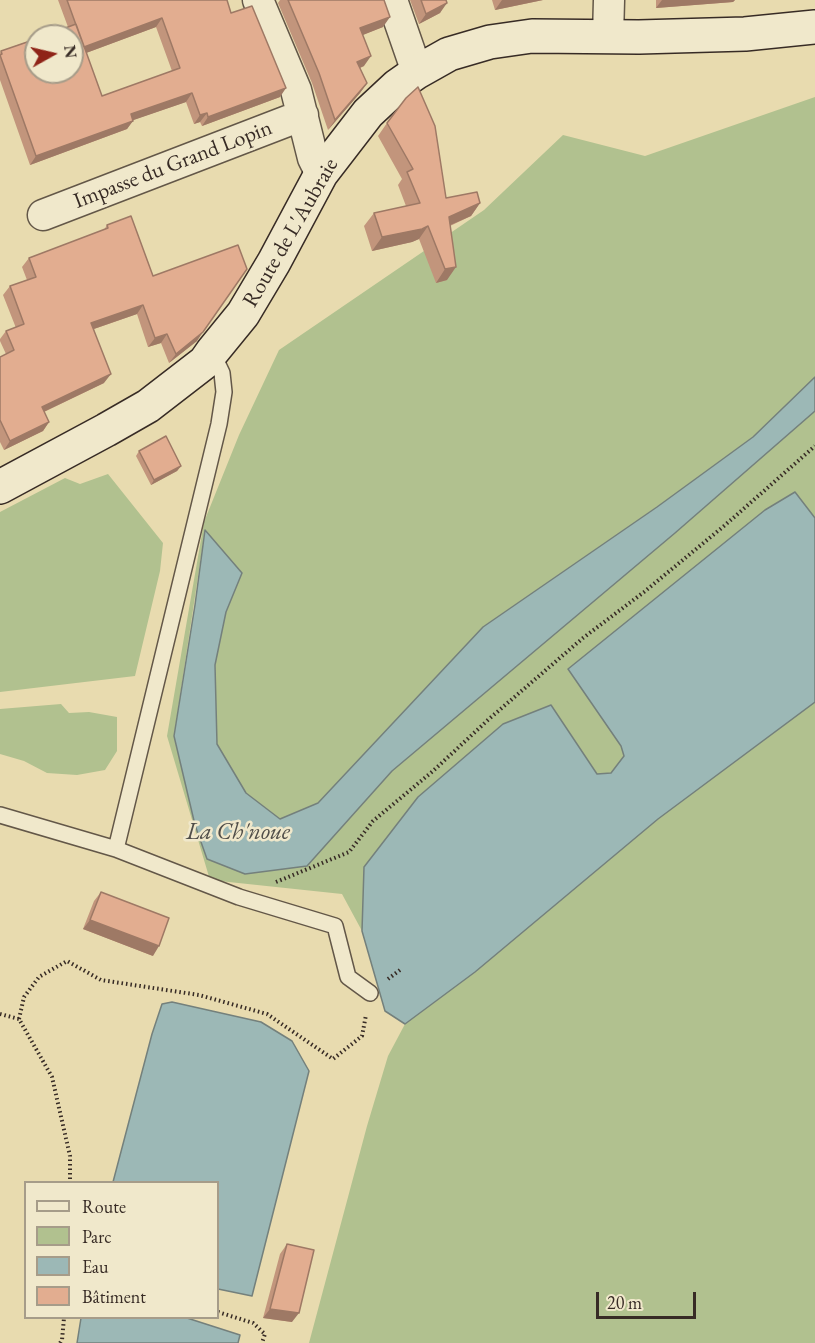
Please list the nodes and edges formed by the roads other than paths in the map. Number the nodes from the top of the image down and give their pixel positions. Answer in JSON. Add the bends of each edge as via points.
{"nodes":[{"id":1,"x":258,"y":0,"type":"edge"},
{"id":2,"x":393,"y":0,"type":"edge"},
{"id":3,"x":609,"y":0,"type":"edge"},
{"id":4,"x":815,"y":27,"type":"edge"},
{"id":5,"x":608,"y":37,"type":"junction"},
{"id":6,"x":417,"y":72,"type":"junction"},
{"id":7,"x":303,"y":115,"type":"junction"},
{"id":8,"x":321,"y":174,"type":"junction"},
{"id":9,"x":43,"y":215,"type":"dead end"},
{"id":10,"x":212,"y":352,"type":"junction"},
{"id":11,"x":0,"y":487,"type":"edge"},
{"id":12,"x":0,"y":815,"type":"edge"},
{"id":13,"x":116,"y":849,"type":"junction"},
{"id":14,"x":370,"y":993,"type":"road end"}],
"edges":[{"from":1,"to":7,"type":"street"},
{"from":2,"to":6,"type":"street"},
{"from":3,"to":5,"type":"street"},
{"from":4,"to":5,"type":"street","name":"Route de L'Aubraie","via":[[745,34]]},
{"from":5,"to":6,"type":"street","name":"Route de L'Aubraie","via":[[532,36],[490,42],[449,54]]},
{"from":6,"to":8,"type":"street","name":"Route de L'Aubraie","via":[[368,113]]},
{"from":7,"to":8,"type":"street"},
{"from":7,"to":9,"type":"street","name":"Impasse du Grand Lopin"},
{"from":8,"to":10,"type":"street","name":"Route de L'Aubraie","via":[[243,314]]},
{"from":10,"to":11,"type":"street","name":"Route de L'Aubraie","via":[[205,362],[148,406]]},
{"from":10,"to":13,"type":"lane","via":[[222,373],[224,392],[219,424]]},
{"from":12,"to":13,"type":"lane"},
{"from":13,"to":14,"type":"lane","via":[[239,897],[335,926],[348,977]]}]}
